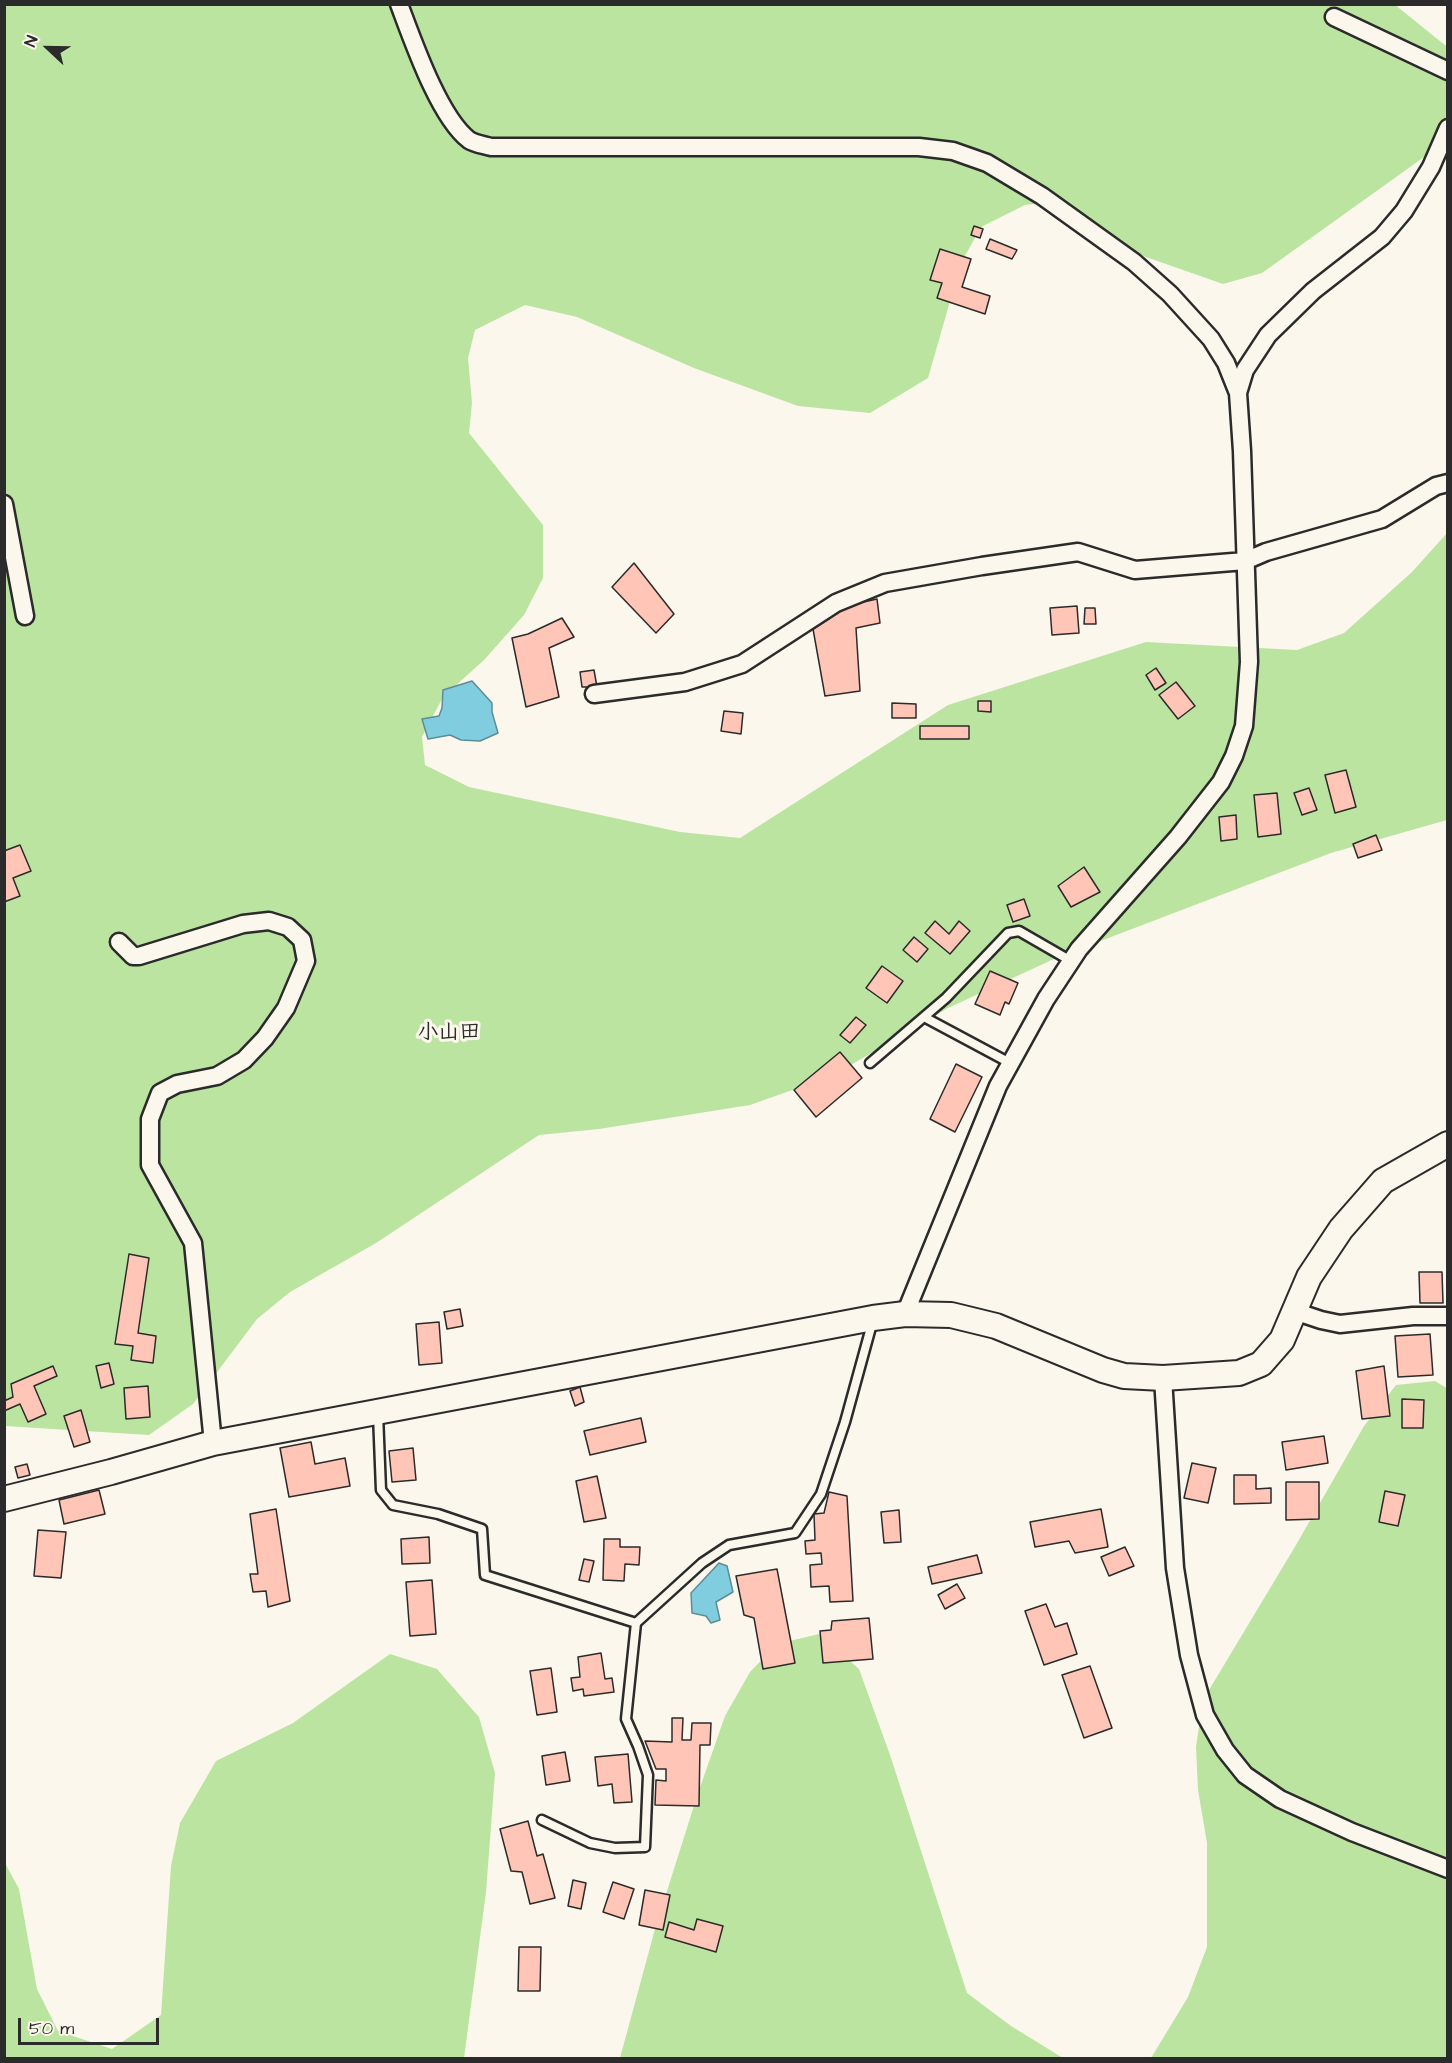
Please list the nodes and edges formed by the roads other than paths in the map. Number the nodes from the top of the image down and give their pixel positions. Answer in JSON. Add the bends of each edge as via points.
{"nodes":[{"id":1,"x":399,"y":4,"type":"edge"},
{"id":2,"x":1334,"y":17,"type":"dead end"},
{"id":3,"x":1448,"y":71,"type":"edge"},
{"id":4,"x":1448,"y":128,"type":"edge"},
{"id":5,"x":1238,"y":393,"type":"junction"},
{"id":6,"x":1448,"y":483,"type":"edge"},
{"id":7,"x":4,"y":504,"type":"edge"},
{"id":8,"x":1245,"y":561,"type":"junction"},
{"id":9,"x":25,"y":616,"type":"dead end"},
{"id":10,"x":594,"y":694,"type":"dead end"},
{"id":11,"x":119,"y":942,"type":"dead end"},
{"id":12,"x":1071,"y":961,"type":"junction"},
{"id":13,"x":924,"y":1017,"type":"junction"},
{"id":14,"x":870,"y":1063,"type":"dead end"},
{"id":15,"x":1010,"y":1063,"type":"junction"},
{"id":16,"x":1448,"y":1144,"type":"edge"},
{"id":17,"x":1294,"y":1311,"type":"junction"},
{"id":18,"x":905,"y":1314,"type":"junction"},
{"id":19,"x":1448,"y":1316,"type":"edge"},
{"id":20,"x":873,"y":1318,"type":"junction"},
{"id":21,"x":1163,"y":1378,"type":"junction"},
{"id":22,"x":378,"y":1412,"type":"junction"},
{"id":23,"x":213,"y":1443,"type":"junction"},
{"id":24,"x":4,"y":1499,"type":"edge"},
{"id":25,"x":636,"y":1623,"type":"junction"},
{"id":26,"x":542,"y":1820,"type":"dead end"},
{"id":27,"x":1448,"y":1869,"type":"edge"}],
"edges":[{"from":1,"to":5,"type":"street","via":[[426,72],[451,120],[471,142],[491,147],[919,147],[953,151],[987,164],[1042,196],[1134,262],[1170,294],[1211,339]]},
{"from":2,"to":3,"type":"street"},
{"from":4,"to":5,"type":"street","via":[[1431,167],[1404,211],[1382,237],[1313,291],[1268,335],[1245,370]]},
{"from":5,"to":8,"type":"street"},
{"from":6,"to":8,"type":"street","via":[[1436,486],[1382,519]]},
{"from":7,"to":9,"type":"street"},
{"from":8,"to":10,"type":"street","via":[[1135,570],[1078,552],[885,583],[836,603],[742,664],[685,682]]},
{"from":8,"to":12,"type":"street","via":[[1249,662],[1244,726],[1234,756],[1221,782],[1178,837]]},
{"from":11,"to":23,"type":"street","via":[[133,956],[139,956],[243,924],[269,921],[288,927],[302,940],[306,961],[286,1008],[244,1060],[217,1076],[177,1084],[160,1093],[150,1119],[150,1165],[193,1243]]},
{"from":12,"to":13,"type":"lane","via":[[1019,931],[1008,933]]},
{"from":12,"to":15,"type":"street"},
{"from":13,"to":14,"type":"lane"},
{"from":13,"to":15,"type":"lane"},
{"from":15,"to":18,"type":"street"},
{"from":16,"to":17,"type":"street","via":[[1383,1181],[1341,1229],[1309,1277]]},
{"from":17,"to":19,"type":"street","via":[[1340,1324]]},
{"from":17,"to":21,"type":"street","via":[[1282,1340],[1261,1364],[1239,1373]]},
{"from":18,"to":20,"type":"street"},
{"from":18,"to":21,"type":"street","via":[[951,1315],[996,1326],[1103,1370],[1124,1376]]},
{"from":20,"to":22,"type":"street"},
{"from":20,"to":25,"type":"lane","via":[[821,1494],[795,1533],[729,1545],[702,1563]]},
{"from":21,"to":27,"type":"street","via":[[1175,1568],[1189,1655],[1205,1715],[1225,1750],[1245,1775],[1280,1799]]},
{"from":22,"to":23,"type":"street"},
{"from":22,"to":25,"type":"lane","via":[[381,1490],[393,1505],[482,1529],[485,1575]]},
{"from":23,"to":24,"type":"street"},
{"from":25,"to":26,"type":"lane","via":[[626,1719],[648,1775],[645,1847],[615,1848],[590,1843]]}]}
